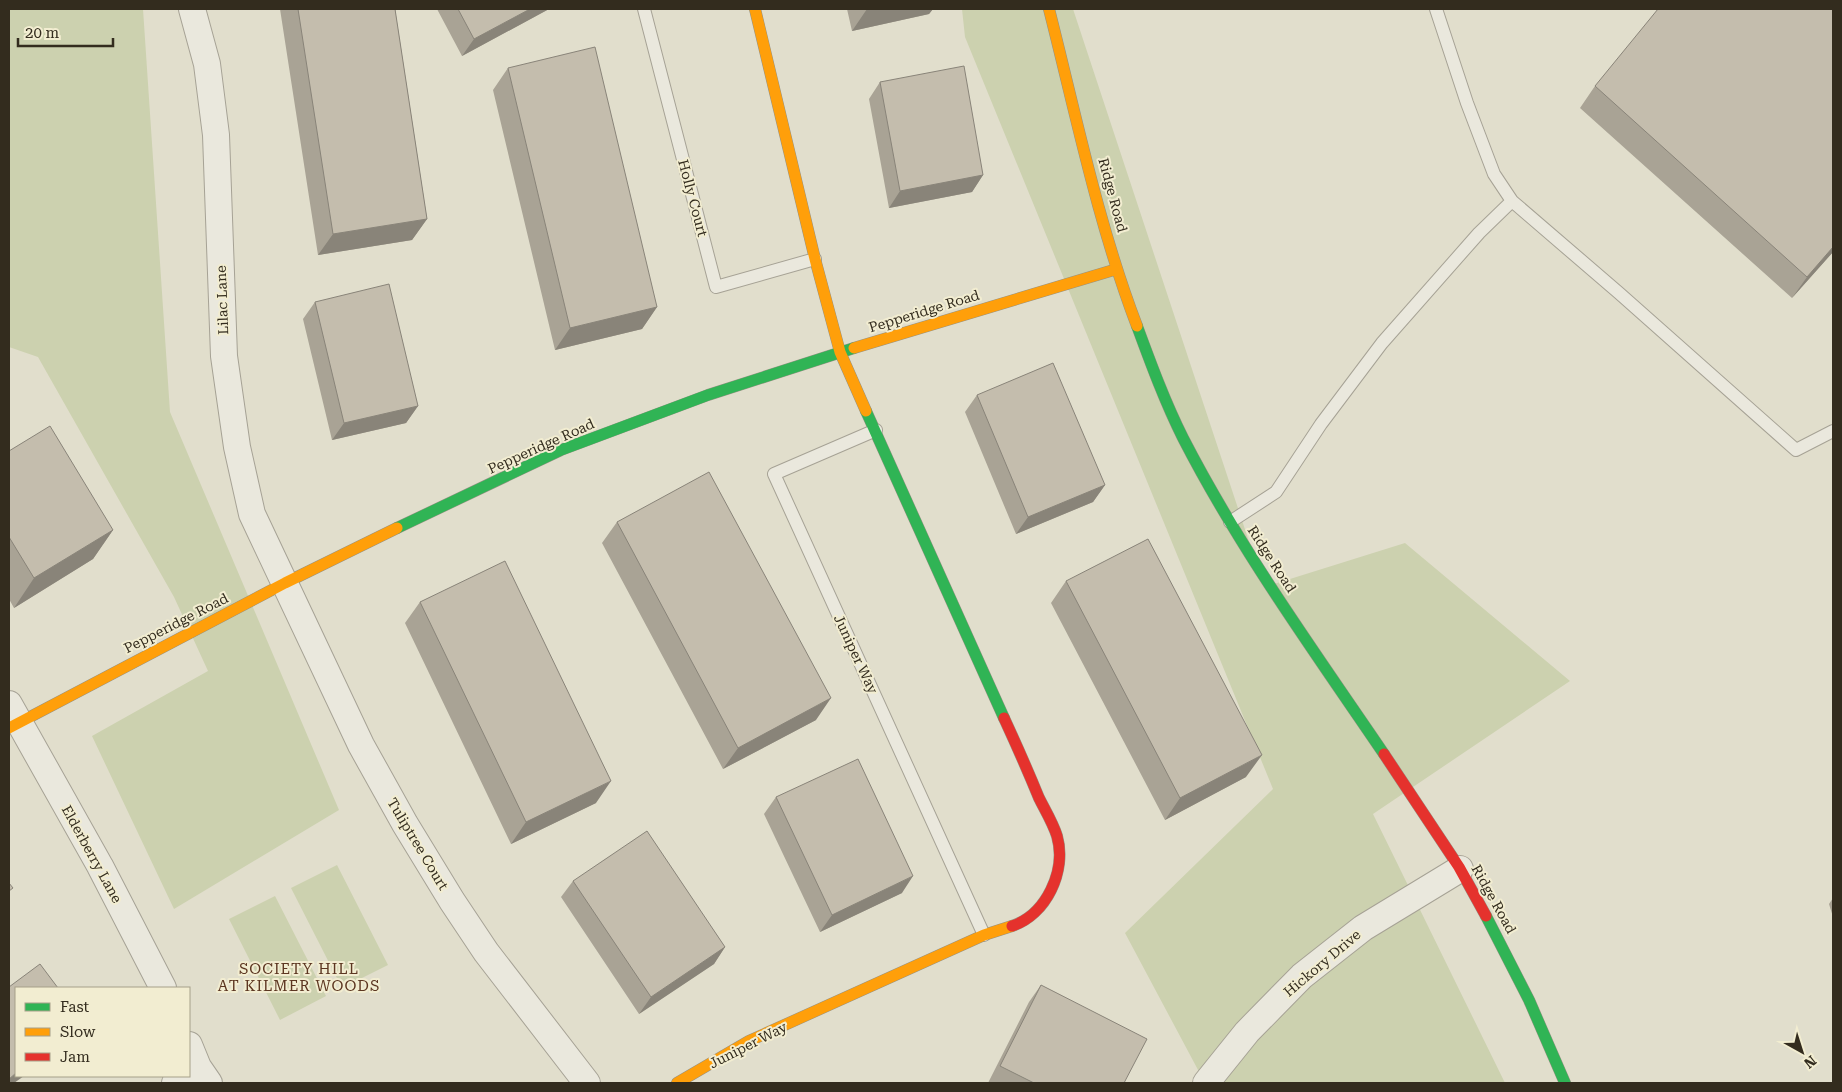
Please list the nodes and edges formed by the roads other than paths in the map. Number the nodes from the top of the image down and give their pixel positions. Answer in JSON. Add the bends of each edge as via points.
{"nodes":[{"id":1,"x":192,"y":9,"type":"edge"},
{"id":2,"x":644,"y":9,"type":"edge"},
{"id":3,"x":755,"y":9,"type":"edge"},
{"id":4,"x":1049,"y":9,"type":"edge"},
{"id":5,"x":1436,"y":9,"type":"edge"},
{"id":6,"x":1512,"y":201,"type":"junction"},
{"id":7,"x":815,"y":259,"type":"junction"},
{"id":8,"x":1117,"y":269,"type":"junction"},
{"id":9,"x":840,"y":352,"type":"junction"},
{"id":10,"x":876,"y":430,"type":"junction"},
{"id":11,"x":1833,"y":431,"type":"edge"},
{"id":12,"x":1230,"y":522,"type":"junction"},
{"id":13,"x":285,"y":583,"type":"junction"},
{"id":14,"x":12,"y":718,"type":"edge"},
{"id":15,"x":1460,"y":869,"type":"junction"},
{"id":16,"x":984,"y":935,"type":"junction"},
{"id":17,"x":162,"y":987,"type":"edge"},
{"id":18,"x":587,"y":1083,"type":"edge"},
{"id":19,"x":678,"y":1083,"type":"edge"},
{"id":20,"x":1206,"y":1083,"type":"edge"},
{"id":21,"x":1565,"y":1083,"type":"edge"}],
"edges":[{"from":1,"to":13,"type":"street","name":"Lilac Lane","via":[[207,64],[216,135],[224,356],[237,447],[252,514]]},
{"from":2,"to":7,"type":"lane","name":"Holly Court","via":[[716,287]]},
{"from":3,"to":7,"type":"street"},
{"from":4,"to":8,"type":"street","name":"Ridge Road"},
{"from":5,"to":6,"type":"lane","via":[[1494,174]]},
{"from":6,"to":11,"type":"lane","via":[[1796,450]]},
{"from":6,"to":12,"type":"lane","via":[[1479,233],[1382,343],[1321,424],[1276,492]]},
{"from":7,"to":9,"type":"street"},
{"from":8,"to":9,"type":"street","name":"Pepperidge Road"},
{"from":8,"to":12,"type":"street","name":"Ridge Road","via":[[1140,337],[1177,424]]},
{"from":9,"to":10,"type":"street","name":"Juniper Way"},
{"from":9,"to":13,"type":"street","name":"Pepperidge Road","via":[[708,395],[561,450]]},
{"from":10,"to":16,"type":"street","name":"Juniper Way","via":[[1057,837],[1059,862],[1054,885],[1041,907],[1019,924]]},
{"from":10,"to":16,"type":"lane","name":"Juniper Way","via":[[774,474]]},
{"from":12,"to":15,"type":"street","name":"Ridge Road"},
{"from":13,"to":14,"type":"street","name":"Pepperidge Road"},
{"from":13,"to":18,"type":"street","name":"Tuliptree Court","via":[[361,745],[429,865],[486,952]]},
{"from":14,"to":17,"type":"street","name":"Elderberry Lane","via":[[100,866]]},
{"from":15,"to":20,"type":"street","name":"Hickory Drive","via":[[1363,928],[1302,976],[1247,1032]]},
{"from":15,"to":21,"type":"street","name":"Ridge Road","via":[[1512,964]]},
{"from":16,"to":19,"type":"street","name":"Juniper Way","via":[[749,1041]]}]}
